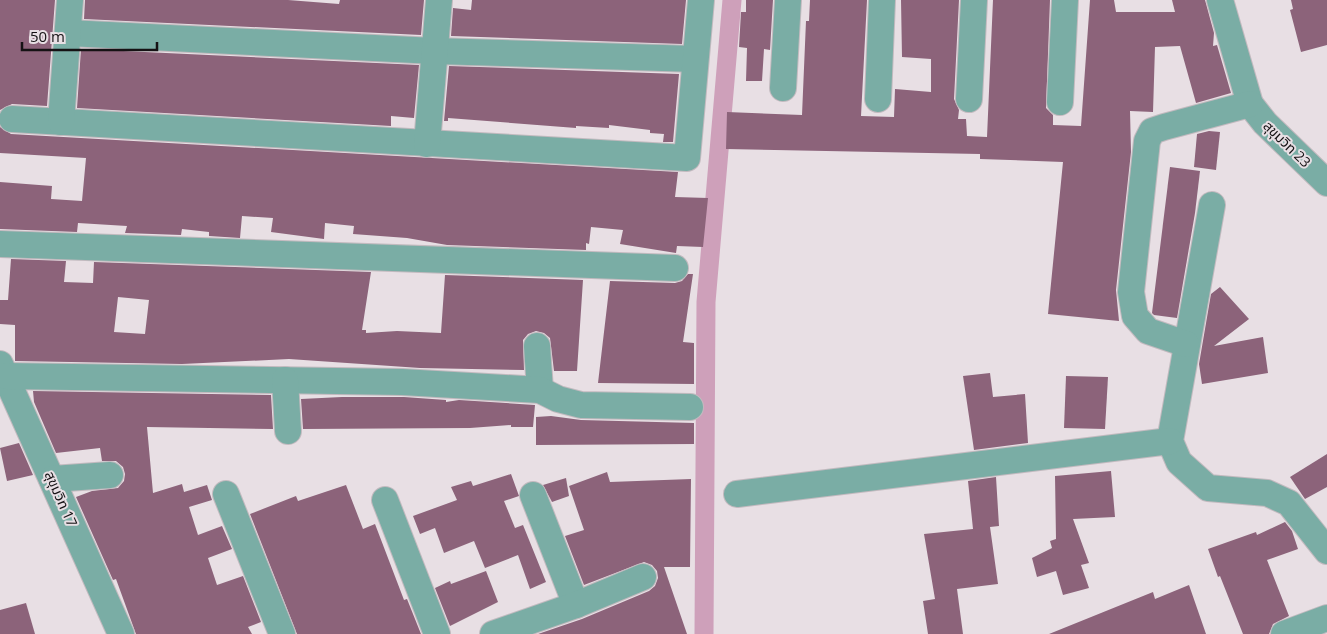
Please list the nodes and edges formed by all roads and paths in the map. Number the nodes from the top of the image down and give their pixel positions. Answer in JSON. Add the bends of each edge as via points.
{"nodes":[{"id":1,"x":70,"y":0,"type":"edge"},
{"id":2,"x":439,"y":0,"type":"edge"},
{"id":3,"x":701,"y":0,"type":"edge"},
{"id":4,"x":788,"y":0,"type":"edge"},
{"id":5,"x":882,"y":0,"type":"edge"},
{"id":6,"x":974,"y":0,"type":"edge"},
{"id":7,"x":1065,"y":0,"type":"edge"},
{"id":8,"x":1220,"y":0,"type":"edge"},
{"id":9,"x":68,"y":33,"type":"junction"},
{"id":10,"x":435,"y":51,"type":"junction"},
{"id":11,"x":696,"y":59,"type":"junction"},
{"id":12,"x":783,"y":88,"type":"dead end"},
{"id":13,"x":878,"y":98,"type":"dead end"},
{"id":14,"x":969,"y":99,"type":"dead end"},
{"id":15,"x":1060,"y":102,"type":"dead end"},
{"id":16,"x":1250,"y":104,"type":"junction"},
{"id":17,"x":12,"y":119,"type":"dead end"},
{"id":18,"x":61,"y":122,"type":"junction"},
{"id":19,"x":427,"y":144,"type":"junction"},
{"id":20,"x":1327,"y":183,"type":"edge"},
{"id":21,"x":1212,"y":205,"type":"dead end"},
{"id":22,"x":0,"y":244,"type":"edge"},
{"id":23,"x":675,"y":268,"type":"dead end"},
{"id":24,"x":1186,"y":344,"type":"junction"},
{"id":25,"x":537,"y":346,"type":"dead end"},
{"id":26,"x":3,"y":370,"type":"edge"},
{"id":27,"x":285,"y":380,"type":"junction"},
{"id":28,"x":540,"y":390,"type":"junction"},
{"id":29,"x":690,"y":407,"type":"dead end"},
{"id":30,"x":288,"y":431,"type":"dead end"},
{"id":31,"x":1170,"y":441,"type":"junction"},
{"id":32,"x":110,"y":475,"type":"dead end"},
{"id":33,"x":52,"y":479,"type":"junction"},
{"id":34,"x":226,"y":494,"type":"dead end"},
{"id":35,"x":737,"y":494,"type":"dead end"},
{"id":36,"x":534,"y":495,"type":"dead end"},
{"id":37,"x":385,"y":500,"type":"dead end"},
{"id":38,"x":1327,"y":551,"type":"edge"},
{"id":39,"x":643,"y":577,"type":"dead end"},
{"id":40,"x":576,"y":605,"type":"junction"},
{"id":41,"x":1327,"y":618,"type":"edge"},
{"id":42,"x":121,"y":634,"type":"edge"},
{"id":43,"x":282,"y":634,"type":"edge"},
{"id":44,"x":437,"y":634,"type":"edge"},
{"id":45,"x":493,"y":634,"type":"edge"},
{"id":46,"x":1284,"y":634,"type":"edge"}],
"edges":[{"from":1,"to":9,"type":"street"},
{"from":2,"to":10,"type":"street"},
{"from":3,"to":11,"type":"street"},
{"from":4,"to":12,"type":"street"},
{"from":5,"to":13,"type":"street"},
{"from":6,"to":14,"type":"street"},
{"from":7,"to":15,"type":"street"},
{"from":8,"to":16,"type":"street","name":"สุขุมวิท 23"},
{"from":9,"to":10,"type":"street"},
{"from":9,"to":18,"type":"street"},
{"from":10,"to":11,"type":"street"},
{"from":10,"to":19,"type":"street"},
{"from":11,"to":19,"type":"street","via":[[687,158]]},
{"from":16,"to":20,"type":"street","name":"สุขุมวิท 23","via":[[1265,123]]},
{"from":16,"to":24,"type":"street","via":[[1152,131],[1147,141],[1131,292],[1135,316],[1148,330]]},
{"from":17,"to":18,"type":"street"},
{"from":18,"to":19,"type":"street"},
{"from":21,"to":24,"type":"street"},
{"from":22,"to":23,"type":"street"},
{"from":24,"to":31,"type":"street"},
{"from":25,"to":28,"type":"street"},
{"from":26,"to":27,"type":"street"},
{"from":26,"to":33,"type":"street","name":"สุขุมวิท 17"},
{"from":27,"to":28,"type":"street","via":[[402,382]]},
{"from":27,"to":30,"type":"street"},
{"from":28,"to":29,"type":"street","via":[[581,405]]},
{"from":31,"to":35,"type":"street"},
{"from":31,"to":38,"type":"street","via":[[1179,462],[1208,488],[1266,493],[1289,503]]},
{"from":32,"to":33,"type":"street"},
{"from":33,"to":42,"type":"street","name":"สุขุมวิท 17"},
{"from":34,"to":43,"type":"street"},
{"from":36,"to":40,"type":"street"},
{"from":37,"to":44,"type":"street"},
{"from":39,"to":40,"type":"street"},
{"from":40,"to":45,"type":"street"},
{"from":41,"to":46,"type":"street"}]}
